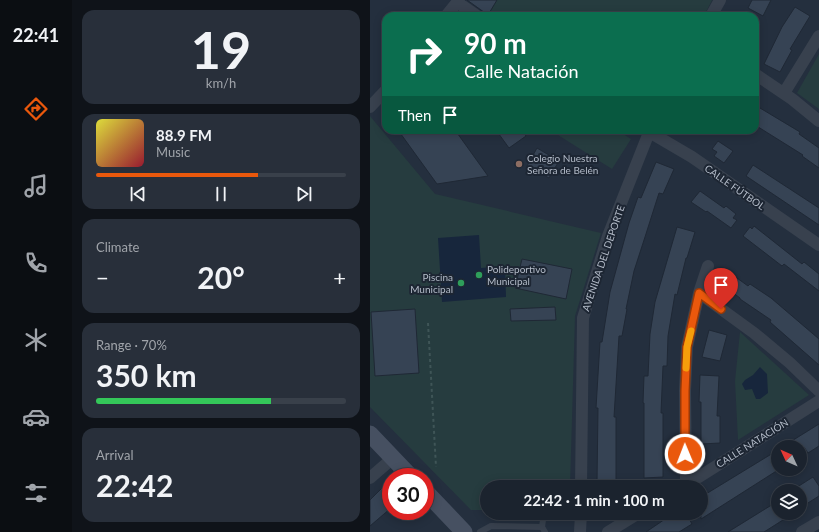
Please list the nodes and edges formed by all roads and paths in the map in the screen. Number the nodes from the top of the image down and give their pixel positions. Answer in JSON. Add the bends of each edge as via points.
{"nodes":[{"id":1,"x":720,"y":0,"type":"edge"},
{"id":2,"x":458,"y":1,"type":"edge"},
{"id":3,"x":449,"y":12,"type":"edge"},
{"id":4,"x":472,"y":12,"type":"edge"},
{"id":5,"x":713,"y":12,"type":"edge"},
{"id":6,"x":819,"y":36,"type":"edge"},
{"id":7,"x":759,"y":77,"type":"edge"},
{"id":8,"x":382,"y":94,"type":"edge"},
{"id":9,"x":784,"y":94,"type":"junction"},
{"id":10,"x":370,"y":107,"type":"edge"},
{"id":11,"x":819,"y":121,"type":"edge"},
{"id":12,"x":648,"y":134,"type":"edge"},
{"id":13,"x":654,"y":134,"type":"edge"},
{"id":14,"x":819,"y":245,"type":"edge"},
{"id":15,"x":708,"y":266,"type":"dead end"},
{"id":16,"x":699,"y":293,"type":"junction"},
{"id":17,"x":428,"y":323,"type":"dead end"},
{"id":18,"x":819,"y":391,"type":"edge"},
{"id":19,"x":819,"y":401,"type":"edge"},
{"id":20,"x":370,"y":434,"type":"edge"},
{"id":21,"x":393,"y":458,"type":"junction"},
{"id":22,"x":436,"y":467,"type":"dead end"},
{"id":23,"x":402,"y":468,"type":"edge"},
{"id":24,"x":370,"y":478,"type":"edge"},
{"id":25,"x":581,"y":480,"type":"edge"},
{"id":26,"x":684,"y":480,"type":"edge"},
{"id":27,"x":694,"y":480,"type":"edge"},
{"id":28,"x":434,"y":501,"type":"edge"},
{"id":29,"x":581,"y":520,"type":"edge"},
{"id":30,"x":628,"y":520,"type":"edge"},
{"id":31,"x":819,"y":522,"type":"edge"},
{"id":32,"x":544,"y":530,"type":"edge"},
{"id":33,"x":464,"y":532,"type":"edge"},
{"id":34,"x":480,"y":532,"type":"edge"},
{"id":35,"x":580,"y":532,"type":"edge"},
{"id":36,"x":608,"y":532,"type":"edge"},
{"id":37,"x":802,"y":532,"type":"edge"}],
"edges":[{"from":1,"to":5,"type":"street"},
{"from":2,"to":3,"type":"street"},
{"from":2,"to":4,"type":"street"},
{"from":6,"to":9,"type":"street"},
{"from":7,"to":9,"type":"street"},
{"from":8,"to":10,"type":"street"},
{"from":9,"to":11,"type":"street"},
{"from":12,"to":25,"type":"street","name":"AVENIDA DEL DEPORTE","via":[[608,236],[583,318]]},
{"from":13,"to":14,"type":"street","name":"CALLE FÚTBOL","via":[[692,157]]},
{"from":15,"to":16,"type":"street","name":"CALLE NATACIÓN"},
{"from":16,"to":18,"type":"street","via":[[760,338]]},
{"from":16,"to":26,"type":"street","name":"CALLE NATACIÓN","via":[[687,347]]},
{"from":17,"to":22,"type":"path"},
{"from":19,"to":27,"type":"street","name":"CALLE NATACIÓN"},
{"from":20,"to":21,"type":"main road"},
{"from":21,"to":23,"type":"main road"},
{"from":21,"to":24,"type":"street"},
{"from":28,"to":33,"type":"main road"},
{"from":29,"to":35,"type":"street"},
{"from":30,"to":36,"type":"street"},
{"from":31,"to":37,"type":"street"},
{"from":32,"to":34,"type":"lane","via":[[491,526]]}]}
